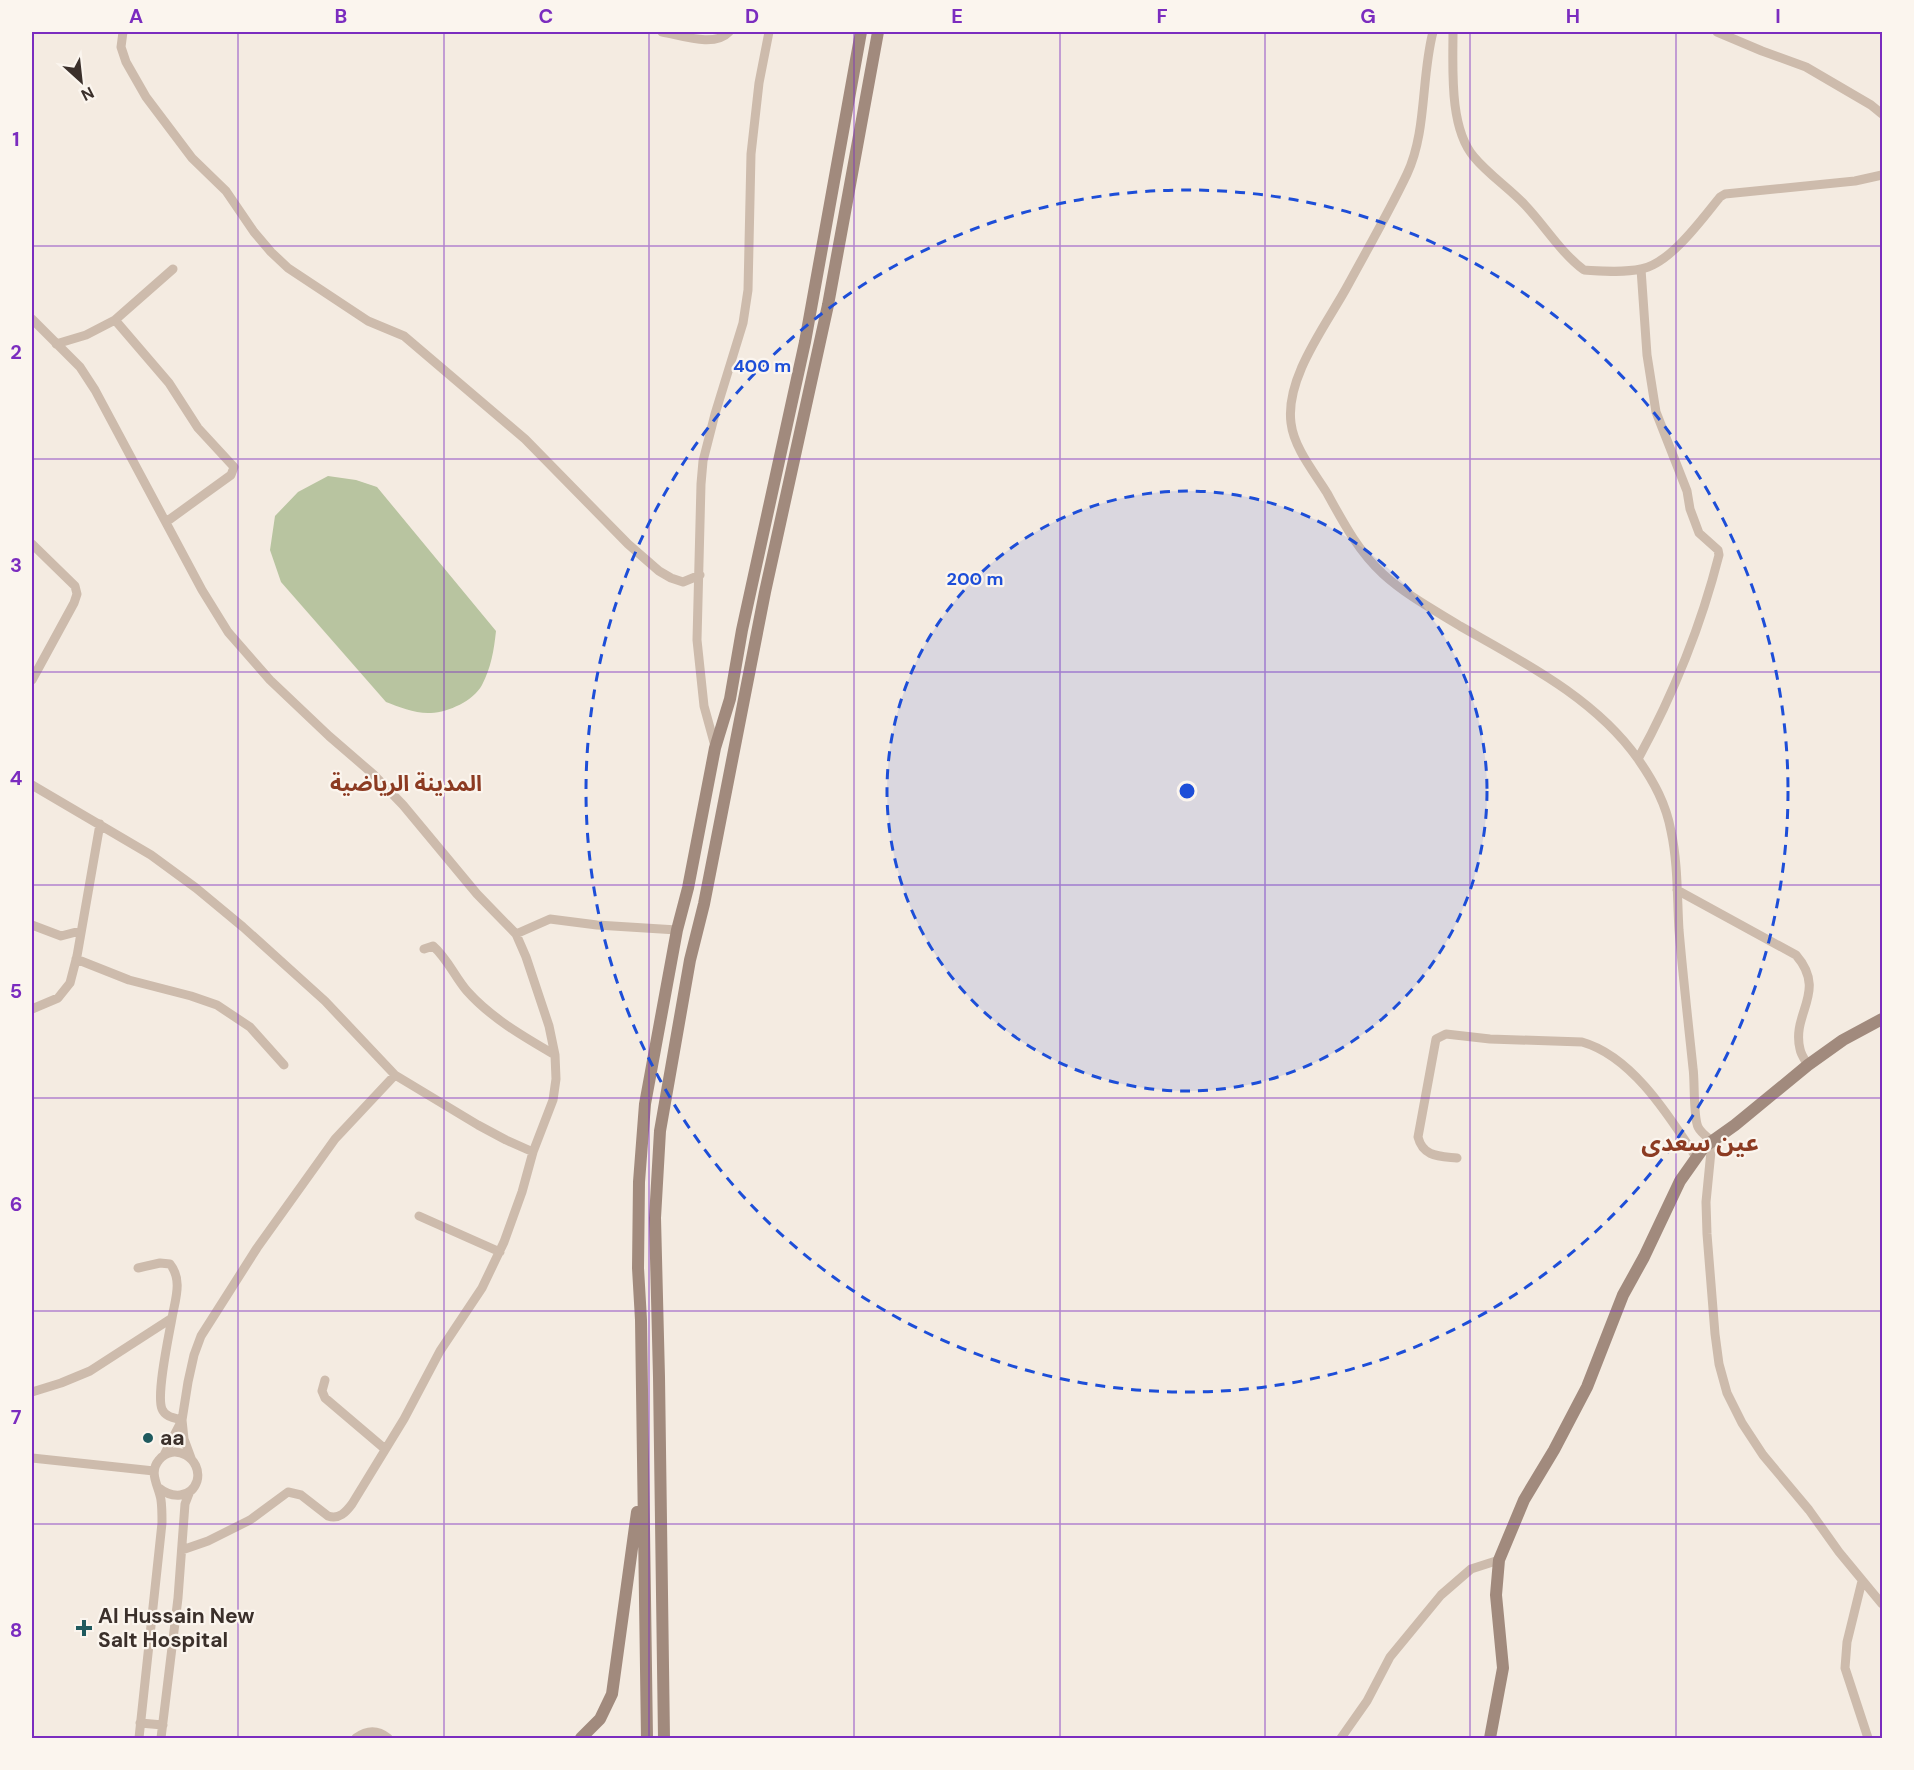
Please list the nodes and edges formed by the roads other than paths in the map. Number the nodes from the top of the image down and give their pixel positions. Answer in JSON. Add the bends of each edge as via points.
{"nodes":[{"id":1,"x":123,"y":32,"type":"edge"},
{"id":2,"x":662,"y":32,"type":"edge"},
{"id":3,"x":729,"y":32,"type":"edge"},
{"id":4,"x":768,"y":32,"type":"edge"},
{"id":5,"x":861,"y":32,"type":"edge"},
{"id":6,"x":878,"y":32,"type":"edge"},
{"id":7,"x":1433,"y":32,"type":"edge"},
{"id":8,"x":1453,"y":32,"type":"edge"},
{"id":9,"x":1718,"y":32,"type":"edge"},
{"id":10,"x":1882,"y":114,"type":"edge"},
{"id":11,"x":1882,"y":175,"type":"edge"},
{"id":12,"x":173,"y":269,"type":"dead end"},
{"id":13,"x":1641,"y":269,"type":"junction"},
{"id":14,"x":32,"y":319,"type":"edge"},
{"id":15,"x":115,"y":320,"type":"junction"},
{"id":16,"x":56,"y":344,"type":"junction"},
{"id":17,"x":166,"y":522,"type":"junction"},
{"id":18,"x":32,"y":544,"type":"edge"},
{"id":19,"x":700,"y":575,"type":"junction"},
{"id":20,"x":32,"y":680,"type":"edge"},
{"id":21,"x":716,"y":748,"type":"junction"},
{"id":22,"x":1638,"y":759,"type":"junction"},
{"id":23,"x":32,"y":785,"type":"edge"},
{"id":24,"x":100,"y":824,"type":"junction"},
{"id":25,"x":1677,"y":891,"type":"junction"},
{"id":26,"x":32,"y":925,"type":"edge"},
{"id":27,"x":677,"y":930,"type":"junction"},
{"id":28,"x":80,"y":931,"type":"junction"},
{"id":29,"x":516,"y":934,"type":"junction"},
{"id":30,"x":424,"y":949,"type":"dead end"},
{"id":31,"x":76,"y":959,"type":"junction"},
{"id":32,"x":32,"y":1009,"type":"edge"},
{"id":33,"x":1882,"y":1019,"type":"edge"},
{"id":34,"x":555,"y":1055,"type":"junction"},
{"id":35,"x":284,"y":1065,"type":"dead end"},
{"id":36,"x":1808,"y":1065,"type":"junction"},
{"id":37,"x":395,"y":1074,"type":"junction"},
{"id":38,"x":1712,"y":1141,"type":"junction"},
{"id":39,"x":533,"y":1152,"type":"junction"},
{"id":40,"x":1696,"y":1157,"type":"junction"},
{"id":41,"x":1457,"y":1158,"type":"dead end"},
{"id":42,"x":419,"y":1216,"type":"dead end"},
{"id":43,"x":500,"y":1252,"type":"junction"},
{"id":44,"x":138,"y":1268,"type":"dead end"},
{"id":45,"x":172,"y":1318,"type":"junction"},
{"id":46,"x":324,"y":1380,"type":"dead end"},
{"id":47,"x":32,"y":1392,"type":"edge"},
{"id":48,"x":182,"y":1420,"type":"junction"},
{"id":49,"x":385,"y":1449,"type":"junction"},
{"id":50,"x":164,"y":1455,"type":"junction"},
{"id":51,"x":32,"y":1458,"type":"edge"},
{"id":52,"x":191,"y":1458,"type":"junction"},
{"id":53,"x":643,"y":1466,"type":"junction"},
{"id":54,"x":154,"y":1471,"type":"junction"},
{"id":55,"x":159,"y":1488,"type":"junction"},
{"id":56,"x":190,"y":1491,"type":"junction"},
{"id":57,"x":182,"y":1550,"type":"junction"},
{"id":58,"x":1499,"y":1560,"type":"junction"},
{"id":59,"x":1862,"y":1581,"type":"junction"},
{"id":60,"x":1882,"y":1604,"type":"edge"},
{"id":61,"x":140,"y":1723,"type":"junction"},
{"id":62,"x":163,"y":1725,"type":"junction"},
{"id":63,"x":139,"y":1738,"type":"edge"},
{"id":64,"x":161,"y":1738,"type":"edge"},
{"id":65,"x":356,"y":1738,"type":"edge"},
{"id":66,"x":388,"y":1738,"type":"edge"},
{"id":67,"x":581,"y":1738,"type":"edge"},
{"id":68,"x":647,"y":1738,"type":"edge"},
{"id":69,"x":664,"y":1738,"type":"edge"},
{"id":70,"x":1341,"y":1738,"type":"edge"},
{"id":71,"x":1490,"y":1738,"type":"edge"},
{"id":72,"x":1868,"y":1738,"type":"edge"}],
"edges":[{"from":1,"to":19,"type":"street","via":[[126,62],[146,97],[192,158],[226,191],[254,232],[288,268],[368,321],[404,336],[525,439],[659,571],[683,582]]},
{"from":2,"to":3,"type":"street","via":[[703,39],[722,38]]},
{"from":4,"to":19,"type":"street","via":[[751,154],[748,290],[743,323],[703,461]]},
{"from":5,"to":21,"type":"main road","via":[[805,342],[730,699]]},
{"from":6,"to":69,"type":"main road","via":[[828,305],[690,960],[660,1131],[655,1218]]},
{"from":7,"to":22,"type":"street","via":[[1409,170],[1304,363],[1293,392],[1291,424],[1300,448],[1344,524],[1383,574],[1581,701],[1614,730]]},
{"from":8,"to":13,"type":"street","via":[[1454,100],[1462,137],[1472,155],[1524,204],[1584,270]]},
{"from":9,"to":10,"type":"street","via":[[1806,67]]},
{"from":11,"to":13,"type":"street","via":[[1725,194],[1675,248]]},
{"from":12,"to":15,"type":"street"},
{"from":13,"to":22,"type":"street","via":[[1647,355],[1656,412],[1699,533],[1719,555],[1696,635]]},
{"from":14,"to":16,"type":"street"},
{"from":15,"to":16,"type":"street"},
{"from":15,"to":17,"type":"street","via":[[169,382],[198,428],[234,467],[231,476]]},
{"from":16,"to":17,"type":"street","via":[[95,390]]},
{"from":17,"to":29,"type":"street","via":[[202,590],[253,663],[373,774]]},
{"from":18,"to":20,"type":"street","via":[[73,583],[77,594]]},
{"from":19,"to":21,"type":"street","via":[[700,678]]},
{"from":21,"to":27,"type":"main road"},
{"from":22,"to":25,"type":"street","via":[[1668,816]]},
{"from":23,"to":24,"type":"street"},
{"from":24,"to":28,"type":"street"},
{"from":24,"to":37,"type":"street","via":[[152,855],[243,927],[325,1001]]},
{"from":25,"to":36,"type":"street","via":[[1796,955],[1803,964],[1810,990],[1798,1041]]},
{"from":25,"to":38,"type":"street","via":[[1696,1124]]},
{"from":26,"to":28,"type":"street","via":[[61,936]]},
{"from":27,"to":29,"type":"street","via":[[550,919]]},
{"from":27,"to":53,"type":"main road","via":[[642,1136],[638,1268]]},
{"from":28,"to":31,"type":"street"},
{"from":29,"to":34,"type":"street","via":[[544,1007]]},
{"from":30,"to":34,"type":"street","via":[[433,946],[473,998]]},
{"from":31,"to":32,"type":"street","via":[[70,983],[58,998]]},
{"from":31,"to":35,"type":"street","via":[[129,980],[217,1005],[250,1027]]},
{"from":33,"to":36,"type":"main road"},
{"from":34,"to":39,"type":"street","via":[[553,1100]]},
{"from":36,"to":38,"type":"main road","via":[[1756,1110]]},
{"from":37,"to":39,"type":"street","via":[[469,1120]]},
{"from":37,"to":48,"type":"street","via":[[328,1149],[257,1248],[207,1327],[194,1355]]},
{"from":38,"to":40,"type":"main road"},
{"from":38,"to":59,"type":"street","via":[[1707,1234],[1715,1334],[1727,1393],[1763,1455]]},
{"from":39,"to":43,"type":"street"},
{"from":40,"to":41,"type":"street","via":[[1642,1084],[1609,1052],[1596,1045],[1446,1034],[1436,1039],[1418,1137],[1420,1146],[1431,1155]]},
{"from":40,"to":58,"type":"main road","via":[[1623,1295],[1587,1387],[1524,1500]]},
{"from":42,"to":43,"type":"street"},
{"from":43,"to":49,"type":"street"},
{"from":44,"to":45,"type":"street","via":[[160,1263],[173,1268],[177,1289]]},
{"from":45,"to":47,"type":"street","via":[[90,1371]]},
{"from":45,"to":48,"type":"street","via":[[161,1404],[163,1412]]},
{"from":46,"to":49,"type":"street","via":[[325,1398]]},
{"from":48,"to":50,"type":"street"},
{"from":48,"to":52,"type":"street"},
{"from":49,"to":57,"type":"street","via":[[352,1504],[339,1517],[328,1516],[301,1495],[288,1492],[228,1533]]},
{"from":50,"to":52,"type":"street","via":[[178,1452]]},
{"from":50,"to":54,"type":"street"},
{"from":51,"to":54,"type":"street"},
{"from":52,"to":56,"type":"street","via":[[198,1478]]},
{"from":53,"to":67,"type":"main road","via":[[612,1694],[600,1719]]},
{"from":53,"to":68,"type":"main road"},
{"from":54,"to":55,"type":"street"},
{"from":55,"to":56,"type":"street","via":[[174,1496]]},
{"from":55,"to":61,"type":"street","via":[[162,1523]]},
{"from":56,"to":57,"type":"street","via":[[185,1504]]},
{"from":57,"to":62,"type":"street"},
{"from":58,"to":70,"type":"street","via":[[1470,1569],[1441,1595],[1390,1657],[1367,1701]]},
{"from":58,"to":71,"type":"main road","via":[[1496,1595],[1503,1668]]},
{"from":59,"to":60,"type":"street"},
{"from":59,"to":72,"type":"street","via":[[1847,1642],[1845,1668]]},
{"from":61,"to":62,"type":"street"},
{"from":61,"to":63,"type":"street"},
{"from":62,"to":64,"type":"street"},
{"from":65,"to":66,"type":"street","via":[[373,1731]]}]}
